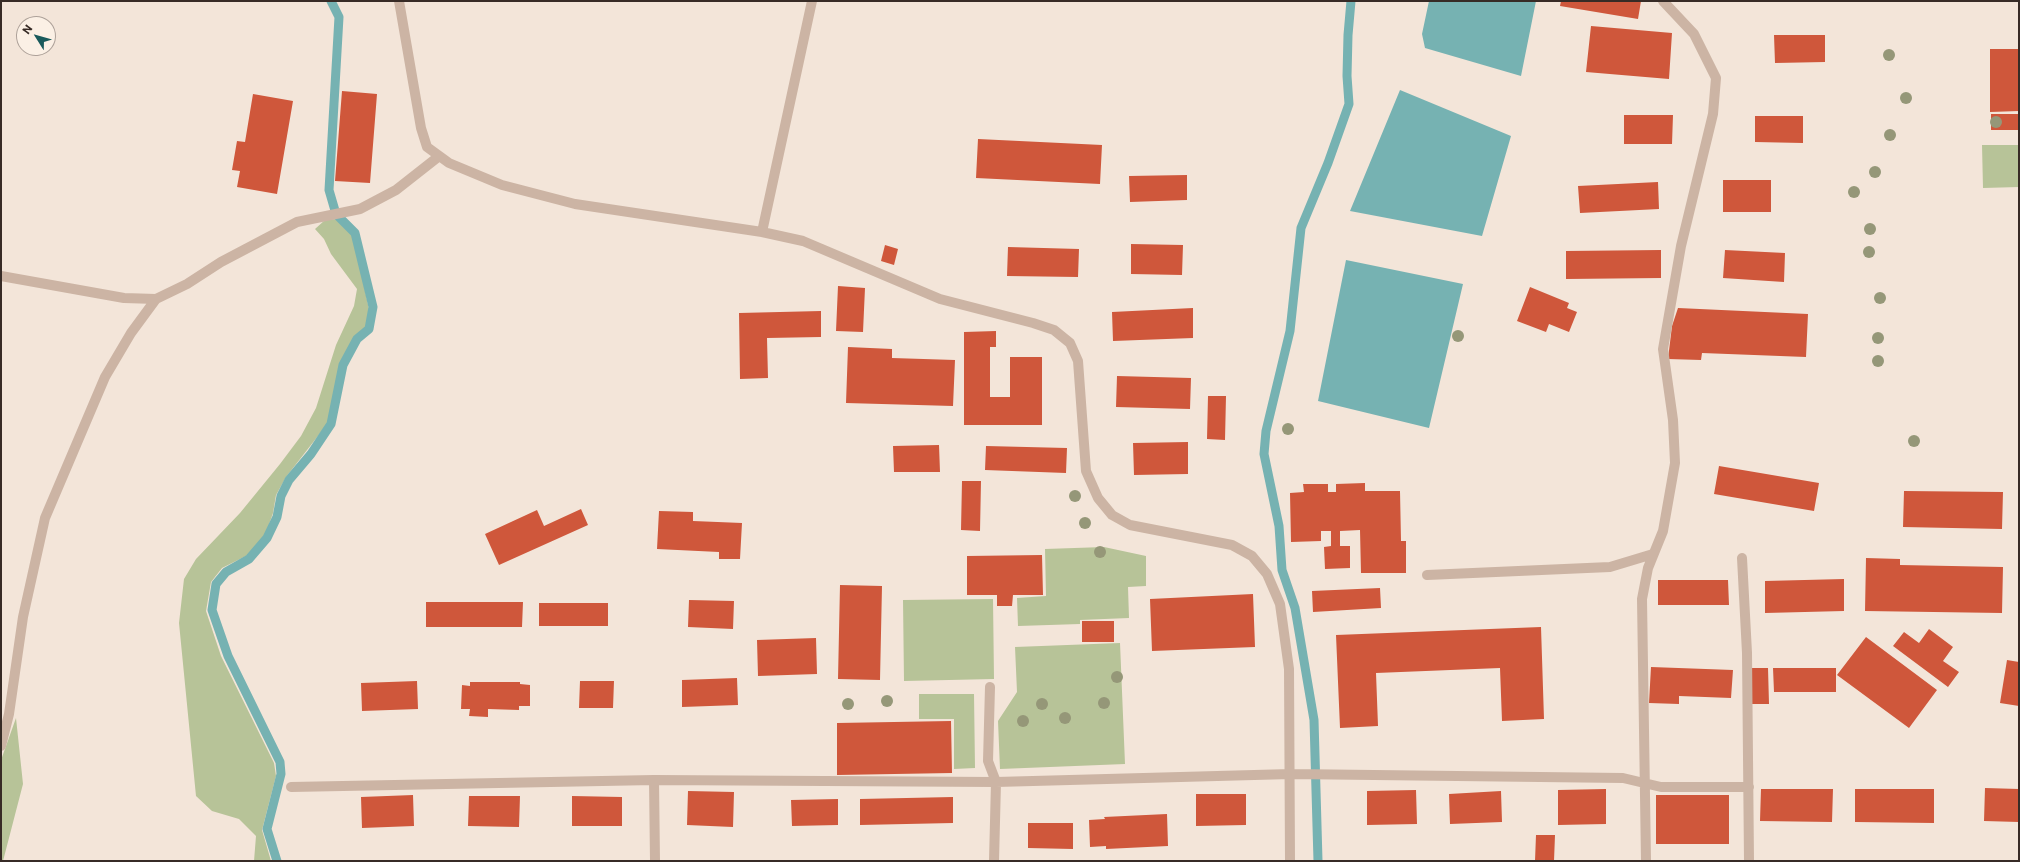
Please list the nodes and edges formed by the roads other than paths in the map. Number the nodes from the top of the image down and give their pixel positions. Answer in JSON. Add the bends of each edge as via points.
{"nodes":[{"id":1,"x":398,"y":1,"type":"edge"},
{"id":2,"x":812,"y":1,"type":"edge"},
{"id":3,"x":1663,"y":1,"type":"edge"},
{"id":4,"x":438,"y":157,"type":"junction"},
{"id":5,"x":762,"y":232,"type":"junction"},
{"id":6,"x":1,"y":276,"type":"edge"},
{"id":7,"x":156,"y":299,"type":"junction"},
{"id":8,"x":1653,"y":554,"type":"junction"},
{"id":9,"x":1742,"y":558,"type":"dead end"},
{"id":10,"x":1427,"y":575,"type":"dead end"},
{"id":11,"x":990,"y":687,"type":"dead end"},
{"id":12,"x":1,"y":746,"type":"edge"},
{"id":13,"x":1291,"y":774,"type":"junction"},
{"id":14,"x":654,"y":780,"type":"junction"},
{"id":15,"x":996,"y":782,"type":"junction"},
{"id":16,"x":1646,"y":784,"type":"junction"},
{"id":17,"x":291,"y":787,"type":"dead end"},
{"id":18,"x":1749,"y":787,"type":"junction"},
{"id":19,"x":655,"y":861,"type":"edge"},
{"id":20,"x":994,"y":861,"type":"edge"},
{"id":21,"x":1290,"y":861,"type":"edge"},
{"id":22,"x":1646,"y":861,"type":"edge"},
{"id":23,"x":1749,"y":861,"type":"edge"}],
"edges":[{"from":1,"to":4,"type":"street","via":[[421,128],[427,147]]},
{"from":2,"to":5,"type":"street"},
{"from":3,"to":8,"type":"street","via":[[1694,34],[1716,78],[1713,114],[1681,246],[1663,350],[1673,420],[1675,463],[1663,531]]},
{"from":4,"to":5,"type":"street","via":[[502,185],[575,204]]},
{"from":4,"to":7,"type":"street","via":[[396,190],[360,210],[297,222]]},
{"from":5,"to":13,"type":"street","via":[[803,241],[940,299],[1054,330],[1070,343],[1078,360],[1086,471],[1098,498],[1112,515],[1130,525],[1232,545],[1252,556],[1267,574],[1280,604],[1289,669]]},
{"from":6,"to":7,"type":"street","via":[[124,298]]},
{"from":7,"to":12,"type":"street","via":[[130,333],[105,377],[45,518],[23,617],[9,714]]},
{"from":8,"to":10,"type":"street","via":[[1610,567]]},
{"from":8,"to":16,"type":"street","via":[[1642,598]]},
{"from":9,"to":18,"type":"street","via":[[1747,653]]},
{"from":11,"to":15,"type":"street","via":[[988,761]]},
{"from":13,"to":15,"type":"street"},
{"from":13,"to":16,"type":"street","via":[[1623,778]]},
{"from":13,"to":21,"type":"street"},
{"from":14,"to":15,"type":"street"},
{"from":14,"to":17,"type":"street"},
{"from":14,"to":19,"type":"street"},
{"from":15,"to":20,"type":"street"},
{"from":16,"to":18,"type":"street","via":[[1661,787]]},
{"from":16,"to":22,"type":"street"},
{"from":18,"to":23,"type":"street"}]}
